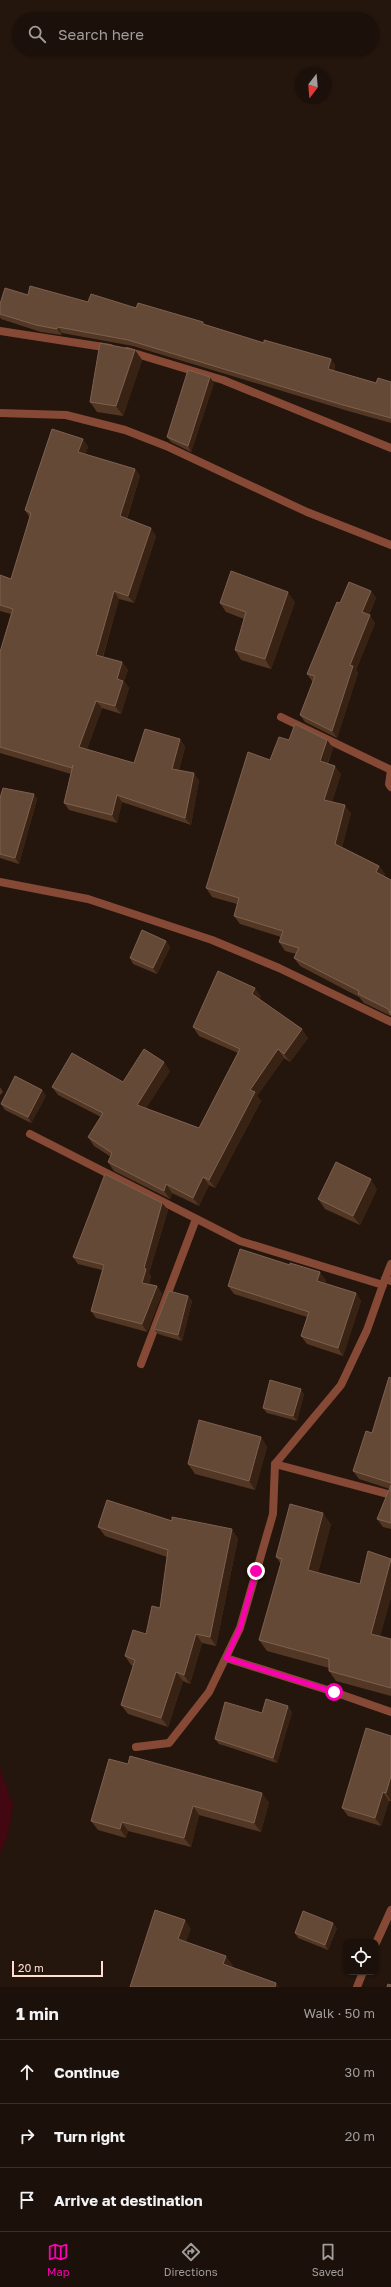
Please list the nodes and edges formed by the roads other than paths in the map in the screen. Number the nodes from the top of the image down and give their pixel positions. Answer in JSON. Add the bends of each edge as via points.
{"nodes":[{"id":1,"x":0,"y":331,"type":"edge"},
{"id":2,"x":0,"y":413,"type":"edge"},
{"id":3,"x":391,"y":448,"type":"edge"},
{"id":4,"x":391,"y":545,"type":"edge"},
{"id":5,"x":281,"y":717,"type":"dead end"},
{"id":6,"x":391,"y":770,"type":"edge"},
{"id":7,"x":391,"y":787,"type":"edge"},
{"id":8,"x":0,"y":882,"type":"edge"},
{"id":9,"x":391,"y":1022,"type":"edge"},
{"id":10,"x":30,"y":1134,"type":"dead end"},
{"id":11,"x":196,"y":1219,"type":"junction"},
{"id":12,"x":391,"y":1264,"type":"edge"},
{"id":13,"x":386,"y":1282,"type":"edge"},
{"id":14,"x":141,"y":1364,"type":"dead end"},
{"id":15,"x":275,"y":1464,"type":"junction"},
{"id":16,"x":391,"y":1495,"type":"edge"},
{"id":17,"x":226,"y":1658,"type":"junction"},
{"id":18,"x":391,"y":1712,"type":"edge"},
{"id":19,"x":136,"y":1747,"type":"dead end"},
{"id":20,"x":391,"y":1910,"type":"edge"},
{"id":21,"x":378,"y":1939,"type":"edge"},
{"id":22,"x":362,"y":1975,"type":"edge"},
{"id":23,"x":357,"y":1987,"type":"edge"}],
"edges":[{"from":1,"to":3,"type":"street","via":[[131,351],[223,380]]},
{"from":2,"to":4,"type":"street","via":[[66,415],[125,430],[166,446],[307,512]]},
{"from":5,"to":6,"type":"street"},
{"from":6,"to":7,"type":"street"},
{"from":8,"to":9,"type":"street","via":[[88,899],[212,940],[279,968]]},
{"from":10,"to":11,"type":"street"},
{"from":11,"to":13,"type":"street","via":[[240,1241]]},
{"from":11,"to":14,"type":"street"},
{"from":12,"to":13,"type":"street"},
{"from":13,"to":15,"type":"street","via":[[367,1330],[340,1385]]},
{"from":15,"to":16,"type":"street"},
{"from":15,"to":17,"type":"street","via":[[273,1514],[240,1628]]},
{"from":17,"to":18,"type":"street"},
{"from":17,"to":19,"type":"street","via":[[210,1692],[169,1742]]},
{"from":20,"to":21,"type":"street"},
{"from":22,"to":23,"type":"street"}]}
